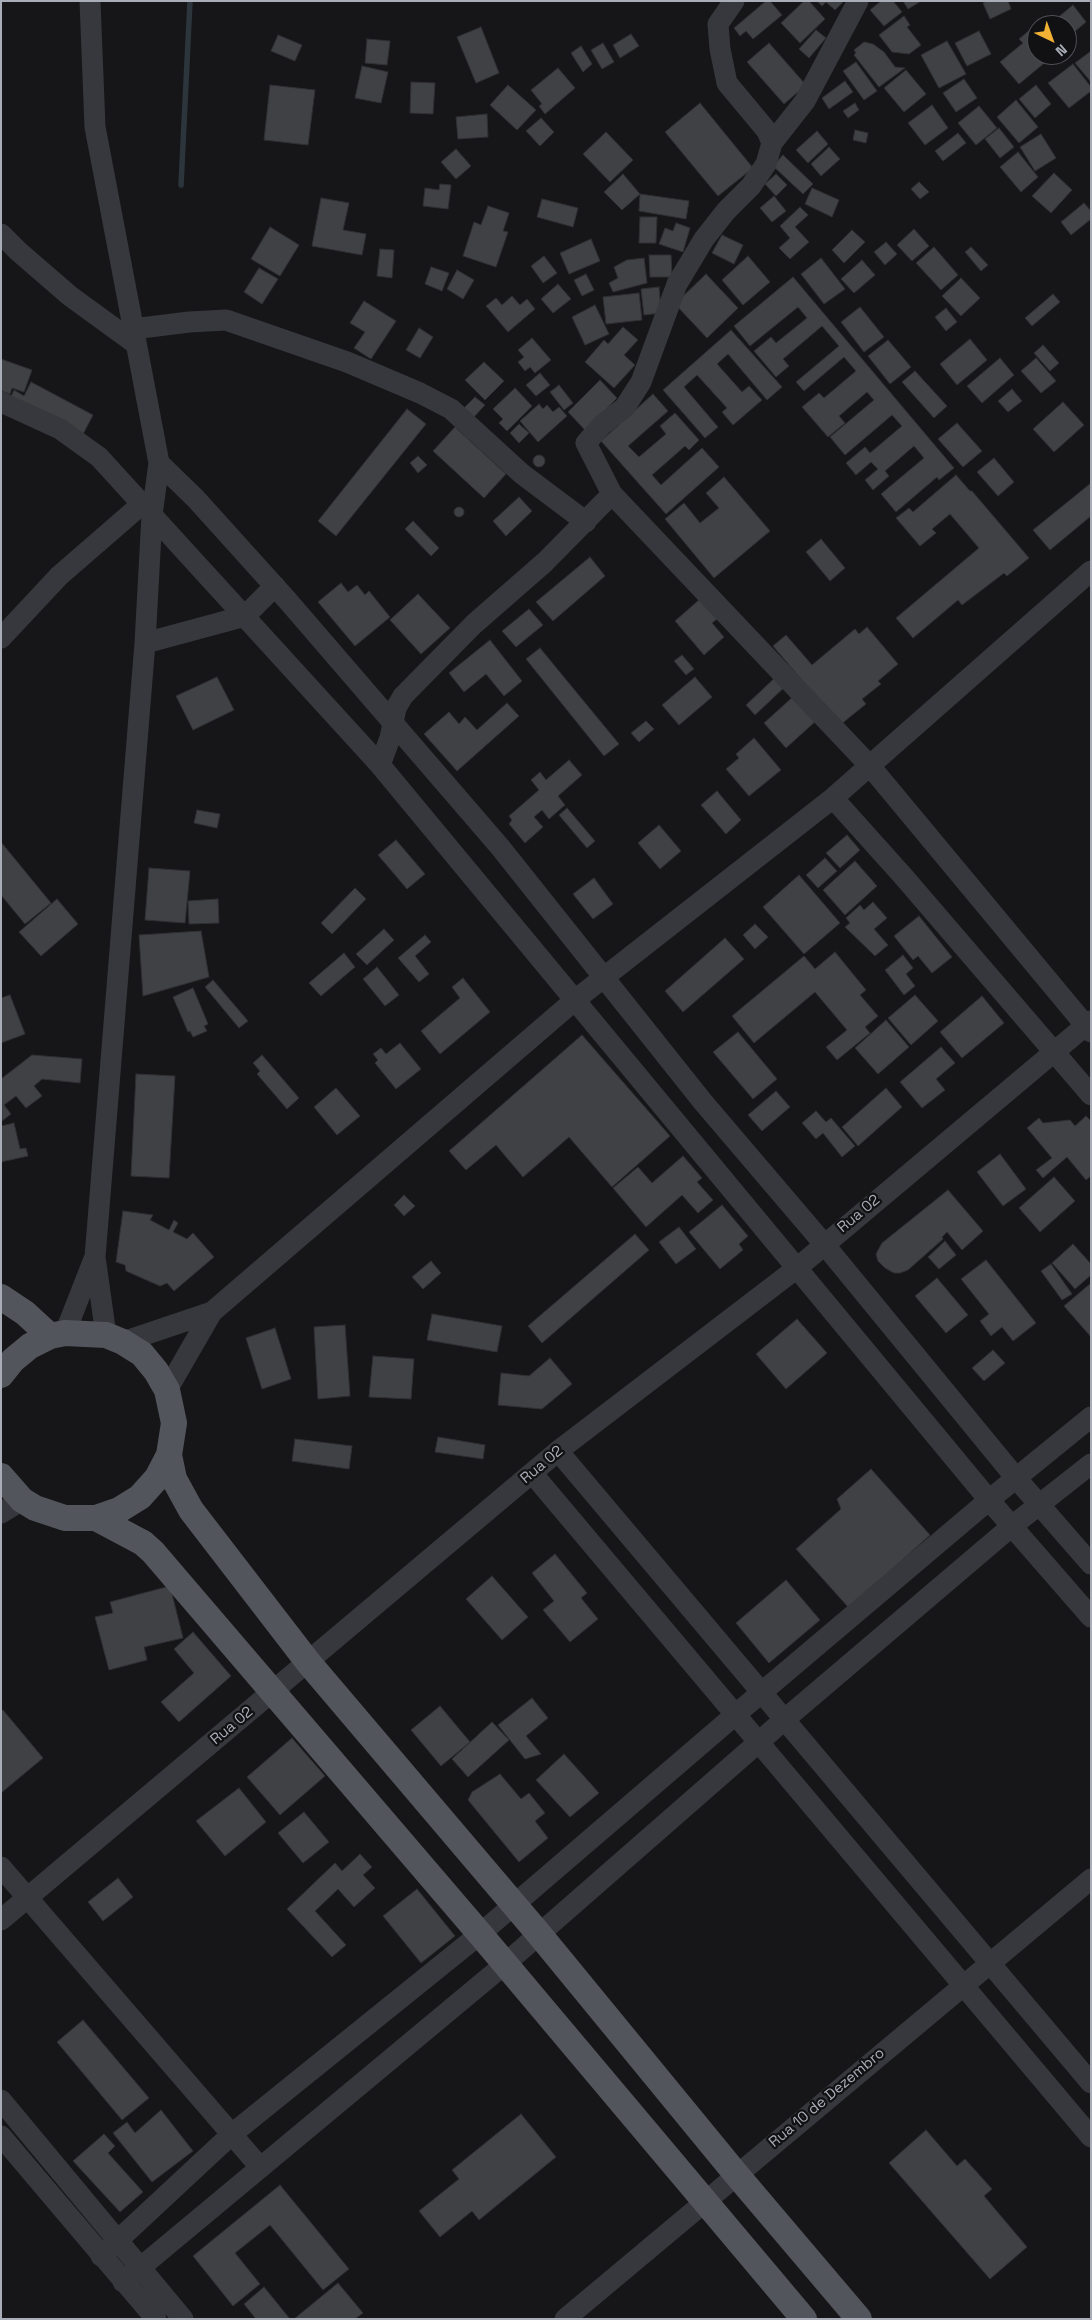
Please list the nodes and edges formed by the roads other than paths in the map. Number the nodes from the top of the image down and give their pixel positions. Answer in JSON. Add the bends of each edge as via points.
{"nodes":[{"id":1,"x":90,"y":1,"type":"edge"},
{"id":2,"x":734,"y":1,"type":"edge"},
{"id":3,"x":858,"y":1,"type":"edge"},
{"id":4,"x":772,"y":143,"type":"junction"},
{"id":5,"x":1,"y":234,"type":"edge"},
{"id":6,"x":135,"y":336,"type":"junction"},
{"id":7,"x":1,"y":402,"type":"edge"},
{"id":8,"x":159,"y":463,"type":"junction"},
{"id":9,"x":612,"y":494,"type":"junction"},
{"id":10,"x":147,"y":510,"type":"junction"},
{"id":11,"x":586,"y":522,"type":"junction"},
{"id":12,"x":1091,"y":571,"type":"edge"},
{"id":13,"x":275,"y":586,"type":"junction"},
{"id":14,"x":245,"y":616,"type":"junction"},
{"id":15,"x":1,"y":638,"type":"edge"},
{"id":16,"x":144,"y":643,"type":"junction"},
{"id":17,"x":393,"y":721,"type":"junction"},
{"id":18,"x":380,"y":765,"type":"junction"},
{"id":19,"x":870,"y":766,"type":"junction"},
{"id":20,"x":833,"y":798,"type":"junction"},
{"id":21,"x":604,"y":976,"type":"junction"},
{"id":22,"x":574,"y":1000,"type":"junction"},
{"id":23,"x":1089,"y":1026,"type":"edge"},
{"id":24,"x":1053,"y":1051,"type":"junction"},
{"id":25,"x":1091,"y":1095,"type":"edge"},
{"id":26,"x":824,"y":1244,"type":"junction"},
{"id":27,"x":95,"y":1257,"type":"junction"},
{"id":28,"x":797,"y":1268,"type":"junction"},
{"id":29,"x":1,"y":1297,"type":"edge"},
{"id":30,"x":212,"y":1312,"type":"junction"},
{"id":31,"x":58,"y":1334,"type":"junction"},
{"id":32,"x":115,"y":1339,"type":"junction"},
{"id":33,"x":1,"y":1375,"type":"edge"},
{"id":34,"x":167,"y":1390,"type":"junction"},
{"id":35,"x":1091,"y":1417,"type":"edge"},
{"id":36,"x":558,"y":1451,"type":"junction"},
{"id":37,"x":168,"y":1455,"type":"junction"},
{"id":38,"x":1091,"y":1464,"type":"edge"},
{"id":39,"x":532,"y":1473,"type":"junction"},
{"id":40,"x":1,"y":1476,"type":"edge"},
{"id":41,"x":1016,"y":1478,"type":"junction"},
{"id":42,"x":990,"y":1500,"type":"junction"},
{"id":43,"x":1039,"y":1505,"type":"junction"},
{"id":44,"x":12,"y":1506,"type":"edge"},
{"id":45,"x":96,"y":1518,"type":"junction"},
{"id":46,"x":1012,"y":1526,"type":"junction"},
{"id":47,"x":1091,"y":1564,"type":"edge"},
{"id":48,"x":1091,"y":1617,"type":"edge"},
{"id":49,"x":308,"y":1662,"type":"junction"},
{"id":50,"x":273,"y":1692,"type":"junction"},
{"id":51,"x":761,"y":1693,"type":"junction"},
{"id":52,"x":735,"y":1715,"type":"junction"},
{"id":53,"x":784,"y":1720,"type":"junction"},
{"id":54,"x":758,"y":1742,"type":"junction"},
{"id":55,"x":1,"y":1867,"type":"edge"},
{"id":56,"x":1091,"y":1878,"type":"edge"},
{"id":57,"x":28,"y":1898,"type":"junction"},
{"id":58,"x":514,"y":1905,"type":"junction"},
{"id":59,"x":1,"y":1920,"type":"edge"},
{"id":60,"x":480,"y":1934,"type":"junction"},
{"id":61,"x":540,"y":1934,"type":"junction"},
{"id":62,"x":990,"y":1963,"type":"junction"},
{"id":63,"x":505,"y":1964,"type":"junction"},
{"id":64,"x":963,"y":1984,"type":"junction"},
{"id":65,"x":1091,"y":2083,"type":"edge"},
{"id":66,"x":1,"y":2100,"type":"edge"},
{"id":67,"x":232,"y":2134,"type":"junction"},
{"id":68,"x":1,"y":2136,"type":"edge"},
{"id":69,"x":1091,"y":2137,"type":"edge"},
{"id":70,"x":260,"y":2167,"type":"junction"},
{"id":71,"x":736,"y":2174,"type":"junction"},
{"id":72,"x":704,"y":2203,"type":"junction"},
{"id":73,"x":118,"y":2240,"type":"junction"},
{"id":74,"x":101,"y":2256,"type":"junction"},
{"id":75,"x":140,"y":2267,"type":"junction"},
{"id":76,"x":123,"y":2282,"type":"junction"},
{"id":77,"x":156,"y":2319,"type":"edge"},
{"id":78,"x":183,"y":2319,"type":"edge"},
{"id":79,"x":565,"y":2319,"type":"edge"},
{"id":80,"x":804,"y":2319,"type":"edge"},
{"id":81,"x":859,"y":2319,"type":"edge"}],
"edges":[{"from":1,"to":6,"type":"street","via":[[95,127]]},
{"from":2,"to":4,"type":"street","via":[[718,24],[727,83],[767,132]]},
{"from":3,"to":4,"type":"street","via":[[805,101]]},
{"from":4,"to":9,"type":"street","via":[[766,164],[704,239],[677,284],[641,382],[625,407],[586,443]]},
{"from":5,"to":6,"type":"street","via":[[70,296]]},
{"from":6,"to":8,"type":"street"},
{"from":6,"to":11,"type":"street","via":[[189,322],[226,320],[347,362],[450,409],[522,474]]},
{"from":7,"to":10,"type":"street","via":[[60,430],[99,457]]},
{"from":8,"to":10,"type":"street"},
{"from":8,"to":13,"type":"street"},
{"from":9,"to":11,"type":"street"},
{"from":9,"to":19,"type":"street"},
{"from":10,"to":14,"type":"street"},
{"from":10,"to":15,"type":"street","via":[[60,576]]},
{"from":10,"to":16,"type":"street"},
{"from":11,"to":17,"type":"street","via":[[474,624],[416,683],[400,702]]},
{"from":12,"to":19,"type":"street"},
{"from":13,"to":14,"type":"street"},
{"from":13,"to":17,"type":"street"},
{"from":14,"to":16,"type":"street"},
{"from":14,"to":18,"type":"street"},
{"from":16,"to":27,"type":"street"},
{"from":17,"to":18,"type":"street"},
{"from":17,"to":21,"type":"street"},
{"from":18,"to":22,"type":"street"},
{"from":19,"to":20,"type":"street"},
{"from":19,"to":23,"type":"street"},
{"from":20,"to":21,"type":"street"},
{"from":20,"to":24,"type":"street"},
{"from":21,"to":22,"type":"street"},
{"from":21,"to":26,"type":"street","via":[[703,1102]]},
{"from":22,"to":28,"type":"street"},
{"from":22,"to":30,"type":"street"},
{"from":23,"to":24,"type":"street","name":"Rua 02"},
{"from":24,"to":25,"type":"street"},
{"from":24,"to":26,"type":"street","name":"Rua 02"},
{"from":26,"to":28,"type":"street","name":"Rua 02"},
{"from":26,"to":41,"type":"street"},
{"from":27,"to":31,"type":"street"},
{"from":27,"to":32,"type":"street"},
{"from":28,"to":36,"type":"street","name":"Rua 02"},
{"from":28,"to":42,"type":"street"},
{"from":29,"to":31,"type":"main road"},
{"from":30,"to":32,"type":"street"},
{"from":30,"to":34,"type":"street"},
{"from":31,"to":32,"type":"main road"},
{"from":31,"to":33,"type":"main road","via":[[30,1346]]},
{"from":32,"to":34,"type":"main road","via":[[142,1354]]},
{"from":34,"to":37,"type":"main road","via":[[174,1423]]},
{"from":35,"to":41,"type":"street"},
{"from":36,"to":39,"type":"street","name":"Rua 02"},
{"from":36,"to":51,"type":"street"},
{"from":37,"to":45,"type":"main road","via":[[157,1478],[140,1497],[119,1510]]},
{"from":37,"to":49,"type":"main road","via":[[174,1479],[191,1510]]},
{"from":38,"to":43,"type":"street"},
{"from":39,"to":49,"type":"street","name":"Rua 02"},
{"from":39,"to":52,"type":"street"},
{"from":40,"to":44,"type":"main road"},
{"from":41,"to":42,"type":"street"},
{"from":41,"to":43,"type":"street"},
{"from":42,"to":46,"type":"street"},
{"from":42,"to":51,"type":"street"},
{"from":43,"to":46,"type":"street"},
{"from":43,"to":47,"type":"street"},
{"from":44,"to":45,"type":"main road","via":[[35,1508],[57,1516]]},
{"from":45,"to":50,"type":"main road","via":[[143,1543]]},
{"from":46,"to":48,"type":"street"},
{"from":46,"to":53,"type":"street"},
{"from":49,"to":50,"type":"street","name":"Rua 02"},
{"from":49,"to":58,"type":"main road"},
{"from":50,"to":57,"type":"street","name":"Rua 02"},
{"from":50,"to":60,"type":"main road"},
{"from":51,"to":52,"type":"street"},
{"from":51,"to":53,"type":"street"},
{"from":52,"to":54,"type":"street"},
{"from":52,"to":58,"type":"street"},
{"from":53,"to":54,"type":"street"},
{"from":53,"to":62,"type":"street"},
{"from":54,"to":61,"type":"street"},
{"from":54,"to":64,"type":"street"},
{"from":55,"to":57,"type":"street"},
{"from":56,"to":62,"type":"street","name":"Rua 10 de Dezembro"},
{"from":57,"to":59,"type":"street","name":"Rua 02"},
{"from":57,"to":67,"type":"street"},
{"from":58,"to":60,"type":"street"},
{"from":58,"to":61,"type":"main road"},
{"from":60,"to":63,"type":"main road"},
{"from":60,"to":67,"type":"street"},
{"from":61,"to":63,"type":"street"},
{"from":61,"to":71,"type":"main road"},
{"from":62,"to":64,"type":"street","name":"Rua 10 de Dezembro"},
{"from":62,"to":65,"type":"street"},
{"from":63,"to":70,"type":"street"},
{"from":63,"to":72,"type":"main road"},
{"from":64,"to":69,"type":"street"},
{"from":64,"to":71,"type":"street","name":"Rua 10 de Dezembro"},
{"from":66,"to":73,"type":"street"},
{"from":67,"to":70,"type":"street"},
{"from":67,"to":73,"type":"street"},
{"from":68,"to":74,"type":"street"},
{"from":70,"to":75,"type":"street"},
{"from":71,"to":72,"type":"street","name":"Rua 10 de Dezembro"},
{"from":71,"to":81,"type":"main road"},
{"from":72,"to":79,"type":"street","name":"Rua 10 de Dezembro"},
{"from":72,"to":80,"type":"main road"},
{"from":73,"to":74,"type":"street"},
{"from":73,"to":75,"type":"street"},
{"from":74,"to":76,"type":"street"},
{"from":75,"to":76,"type":"street"},
{"from":75,"to":78,"type":"street"},
{"from":76,"to":77,"type":"street"}]}
